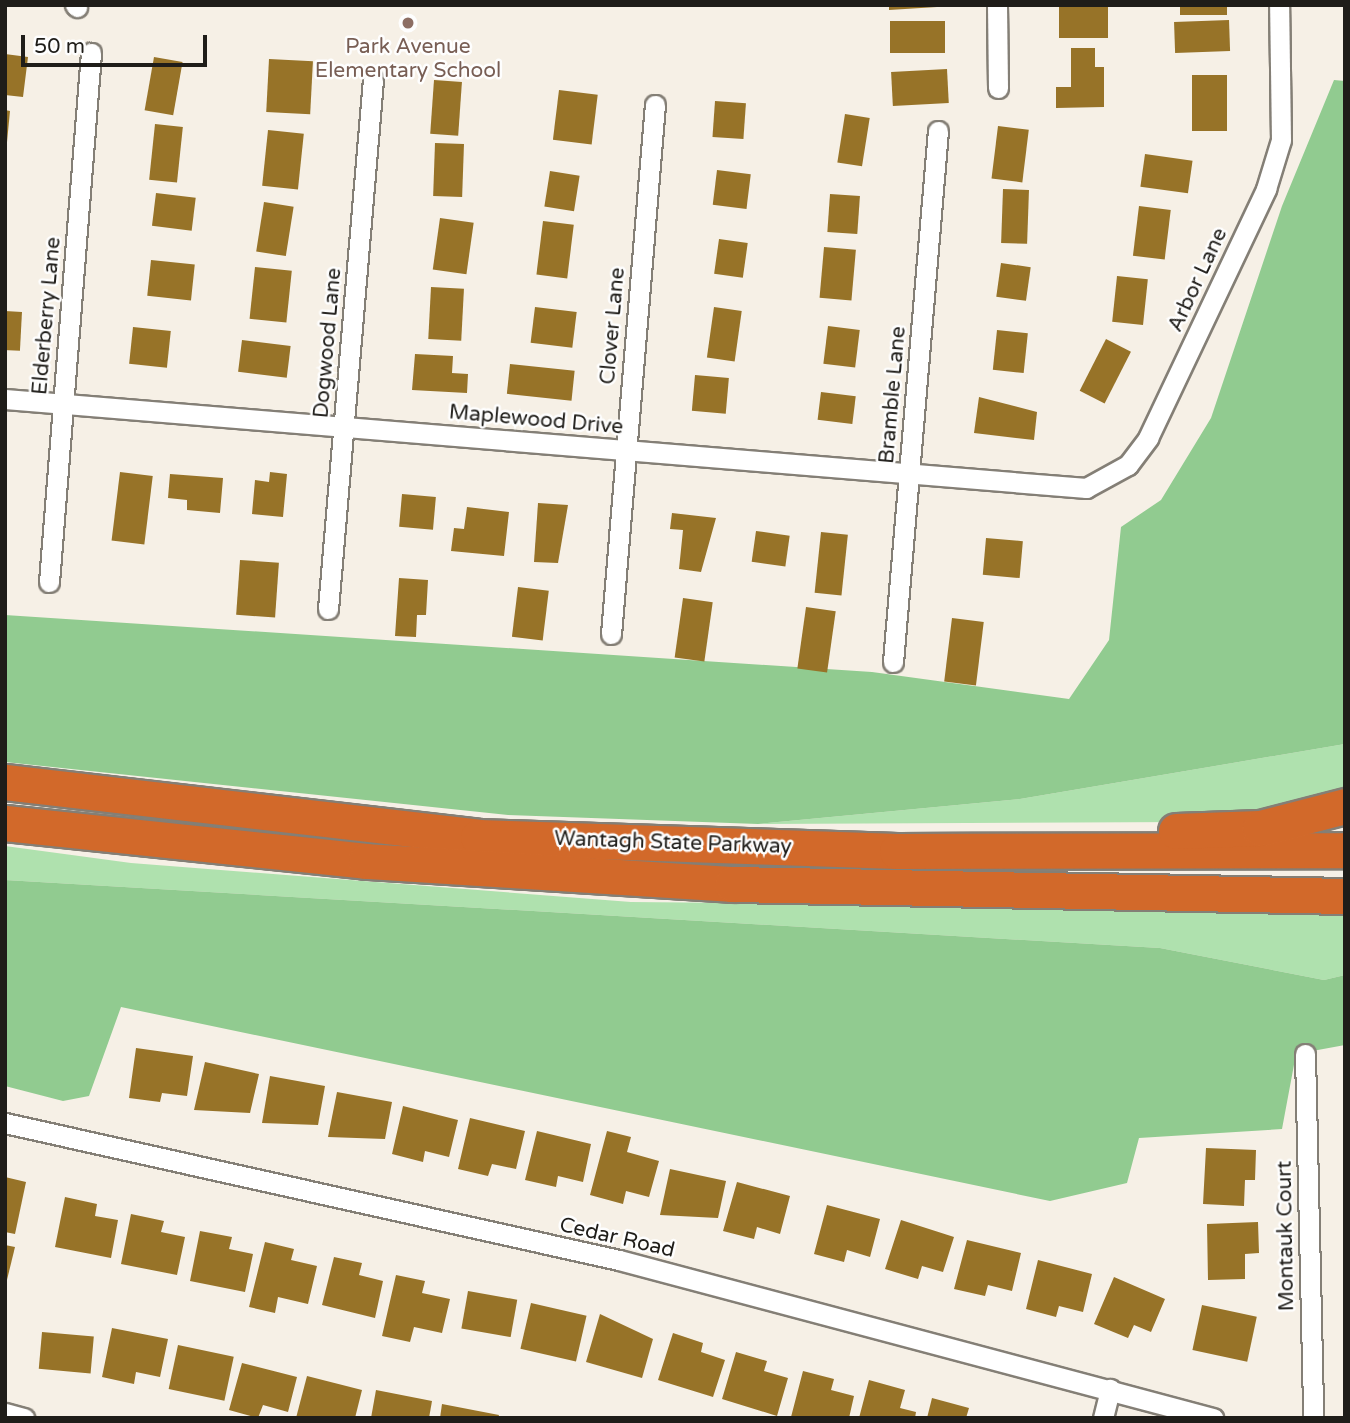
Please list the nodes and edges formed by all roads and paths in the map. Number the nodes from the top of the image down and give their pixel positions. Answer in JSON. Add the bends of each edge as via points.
{"nodes":[{"id":1,"x":996,"y":5,"type":"edge"},
{"id":2,"x":1279,"y":5,"type":"edge"},
{"id":3,"x":91,"y":53,"type":"dead end"},
{"id":4,"x":373,"y":80,"type":"dead end"},
{"id":5,"x":998,"y":88,"type":"dead end"},
{"id":6,"x":655,"y":105,"type":"dead end"},
{"id":7,"x":938,"y":131,"type":"dead end"},
{"id":8,"x":5,"y":399,"type":"edge"},
{"id":9,"x":63,"y":403,"type":"junction"},
{"id":10,"x":344,"y":427,"type":"junction"},
{"id":11,"x":626,"y":450,"type":"junction"},
{"id":12,"x":909,"y":474,"type":"junction"},
{"id":13,"x":1063,"y":487,"type":"joint"},
{"id":14,"x":48,"y":582,"type":"dead end"},
{"id":15,"x":328,"y":609,"type":"dead end"},
{"id":16,"x":611,"y":634,"type":"dead end"},
{"id":17,"x":893,"y":662,"type":"dead end"},
{"id":18,"x":5,"y":782,"type":"edge"},
{"id":19,"x":1345,"y":806,"type":"edge"},
{"id":20,"x":5,"y":823,"type":"edge"},
{"id":21,"x":1345,"y":850,"type":"edge"},
{"id":22,"x":897,"y":851,"type":"junction"},
{"id":23,"x":1345,"y":896,"type":"edge"},
{"id":24,"x":1305,"y":1054,"type":"dead end"},
{"id":25,"x":5,"y":1123,"type":"edge"},
{"id":26,"x":1110,"y":1389,"type":"junction"},
{"id":27,"x":5,"y":1413,"type":"edge"},
{"id":28,"x":24,"y":1418,"type":"edge"},
{"id":29,"x":1103,"y":1418,"type":"edge"},
{"id":30,"x":1213,"y":1418,"type":"edge"},
{"id":31,"x":1313,"y":1418,"type":"edge"}],
"edges":[{"from":1,"to":5,"type":"street"},
{"from":2,"to":13,"type":"street","name":"Arbor Lane","via":[[1281,140],[1270,177],[1166,401],[1128,465],[1086,488]]},
{"from":3,"to":9,"type":"street","name":"Elderberry Lane"},
{"from":4,"to":10,"type":"street","name":"Dogwood Lane"},
{"from":6,"to":11,"type":"street","name":"Clover Lane"},
{"from":7,"to":12,"type":"street","name":"Bramble Lane"},
{"from":8,"to":9,"type":"street","name":"Maplewood Drive"},
{"from":9,"to":10,"type":"street","name":"Maplewood Drive"},
{"from":9,"to":14,"type":"street","name":"Elderberry Lane"},
{"from":10,"to":11,"type":"street","name":"Maplewood Drive"},
{"from":10,"to":15,"type":"street","name":"Dogwood Lane"},
{"from":11,"to":12,"type":"street","name":"Maplewood Drive"},
{"from":11,"to":16,"type":"street","name":"Clover Lane"},
{"from":12,"to":13,"type":"street","name":"Maplewood Drive"},
{"from":12,"to":17,"type":"street","name":"Bramble Lane"},
{"from":18,"to":22,"type":"highway","name":"Wantagh State Parkway","via":[[478,837]]},
{"from":19,"to":22,"type":"highway","via":[[1260,828]]},
{"from":20,"to":23,"type":"highway","name":"Wantagh State Parkway","via":[[366,861],[733,884]]},
{"from":21,"to":22,"type":"highway","name":"Wantagh State Parkway"},
{"from":24,"to":31,"type":"street","name":"Montauk Court"},
{"from":25,"to":26,"type":"street","name":"Cedar Road","via":[[619,1261]]},
{"from":26,"to":29,"type":"street"},
{"from":26,"to":30,"type":"street","name":"Cedar Road"},
{"from":27,"to":28,"type":"street"}]}
